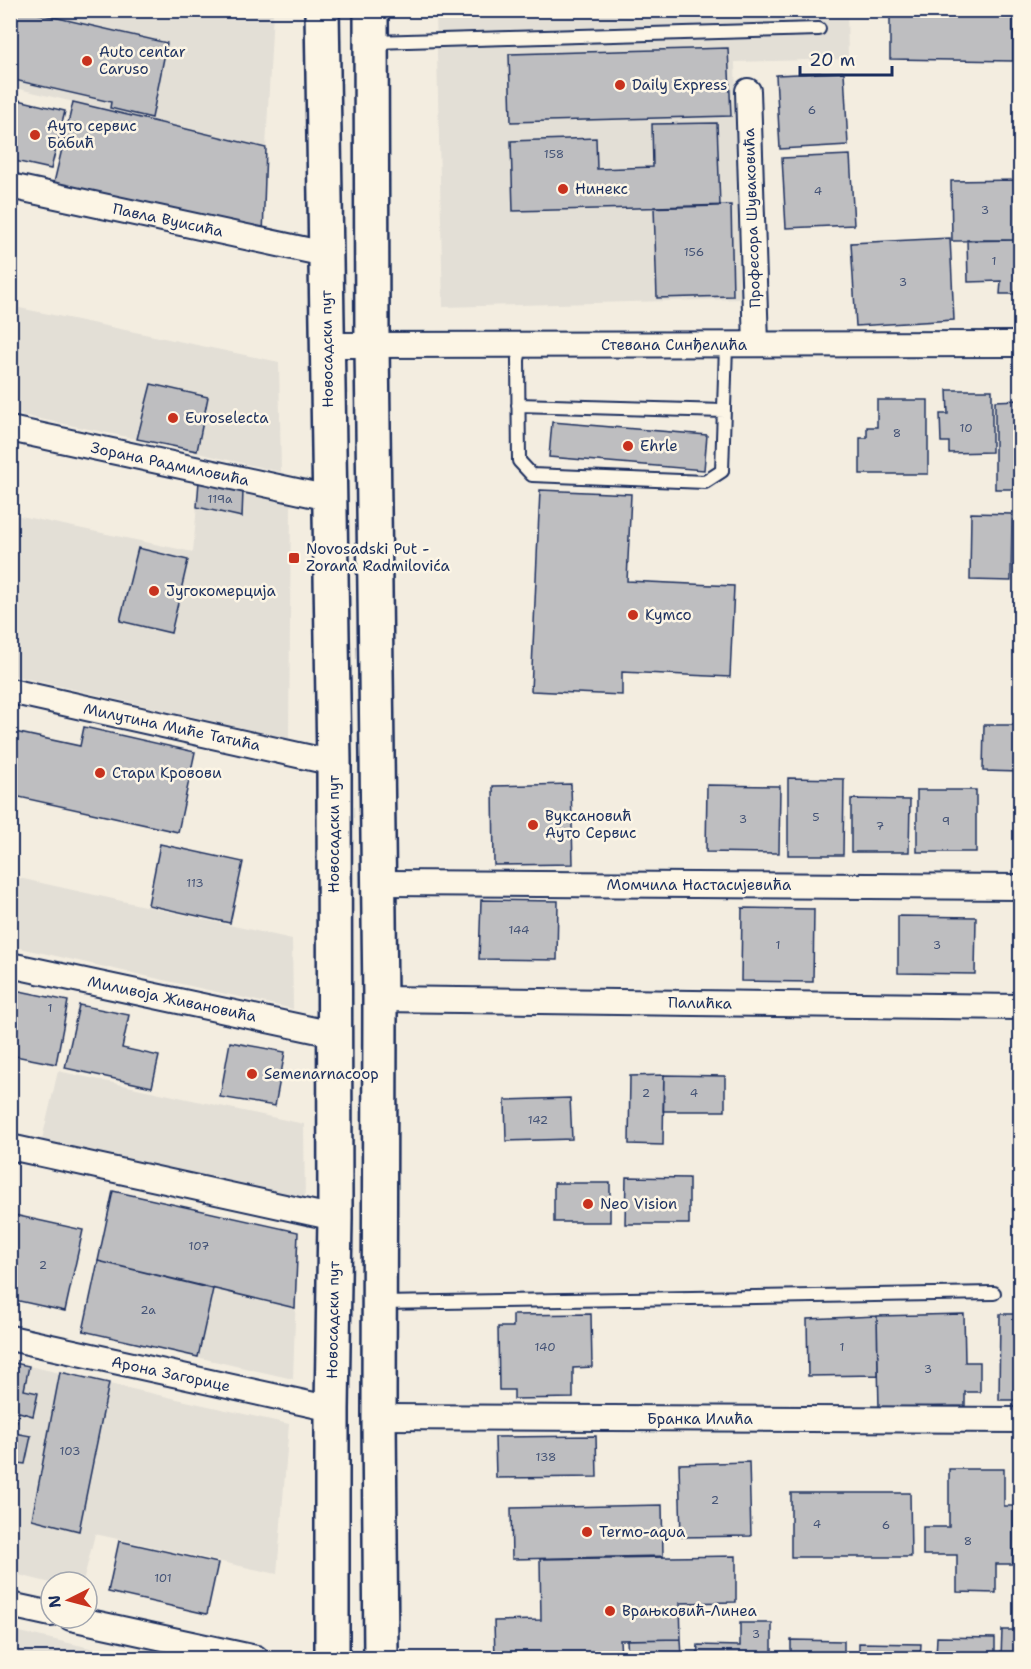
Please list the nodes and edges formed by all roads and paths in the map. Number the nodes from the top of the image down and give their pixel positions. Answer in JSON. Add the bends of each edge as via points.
{"nodes":[{"id":1,"x":322,"y":10,"type":"edge"},
{"id":2,"x":372,"y":26,"type":"edge"},
{"id":3,"x":819,"y":29,"type":"dead end"},
{"id":4,"x":748,"y":91,"type":"dead end"},
{"id":5,"x":10,"y":186,"type":"edge"},
{"id":6,"x":325,"y":254,"type":"junction"},
{"id":7,"x":756,"y":344,"type":"junction"},
{"id":8,"x":1020,"y":344,"type":"edge"},
{"id":9,"x":328,"y":345,"type":"junction"},
{"id":10,"x":372,"y":345,"type":"junction"},
{"id":11,"x":521,"y":345,"type":"junction"},
{"id":12,"x":726,"y":345,"type":"junction"},
{"id":13,"x":518,"y":405,"type":"junction"},
{"id":14,"x":724,"y":411,"type":"junction"},
{"id":15,"x":10,"y":429,"type":"edge"},
{"id":16,"x":329,"y":498,"type":"junction"},
{"id":17,"x":10,"y":691,"type":"edge"},
{"id":18,"x":334,"y":763,"type":"junction"},
{"id":19,"x":378,"y":883,"type":"junction"},
{"id":20,"x":1020,"y":887,"type":"edge"},
{"id":21,"x":10,"y":965,"type":"edge"},
{"id":22,"x":380,"y":999,"type":"junction"},
{"id":23,"x":1020,"y":1007,"type":"edge"},
{"id":24,"x":333,"y":1034,"type":"junction"},
{"id":25,"x":10,"y":1148,"type":"edge"},
{"id":26,"x":335,"y":1218,"type":"junction"},
{"id":27,"x":994,"y":1293,"type":"dead end"},
{"id":28,"x":379,"y":1303,"type":"junction"},
{"id":29,"x":10,"y":1338,"type":"edge"},
{"id":30,"x":332,"y":1409,"type":"junction"},
{"id":31,"x":379,"y":1417,"type":"junction"},
{"id":32,"x":1020,"y":1420,"type":"edge"},
{"id":33,"x":10,"y":1605,"type":"edge"},
{"id":34,"x":39,"y":1611,"type":"edge"},
{"id":35,"x":99,"y":1624,"type":"edge"},
{"id":36,"x":256,"y":1659,"type":"edge"},
{"id":37,"x":332,"y":1659,"type":"edge"},
{"id":38,"x":381,"y":1659,"type":"edge"}],
"edges":[{"from":1,"to":6,"type":"main road","name":"Новосадски пут"},
{"from":2,"to":3,"type":"lane"},
{"from":2,"to":10,"type":"main road"},
{"from":4,"to":7,"type":"street","name":"Професора Шуваковића"},
{"from":5,"to":6,"type":"street","name":"Павла Вуисића"},
{"from":6,"to":9,"type":"main road","name":"Новосадски пут"},
{"from":7,"to":8,"type":"street","name":"Стевана Синђелића"},
{"from":7,"to":12,"type":"street","name":"Стевана Синђелића"},
{"from":9,"to":10,"type":"street","name":"Стевана Синђелића"},
{"from":9,"to":16,"type":"main road","name":"Новосадски пут"},
{"from":10,"to":11,"type":"street","name":"Стевана Синђелића"},
{"from":10,"to":19,"type":"main road"},
{"from":11,"to":12,"type":"street","name":"Стевана Синђелића"},
{"from":11,"to":13,"type":"lane"},
{"from":12,"to":14,"type":"lane"},
{"from":13,"to":14,"type":"lane"},
{"from":13,"to":14,"type":"lane","via":[[519,461],[532,475],[705,483],[722,471]]},
{"from":15,"to":16,"type":"street","name":"Зорана Радмиловића"},
{"from":16,"to":18,"type":"main road","name":"Новосадски пут"},
{"from":17,"to":18,"type":"street","name":"Милутина Миће Татића"},
{"from":18,"to":24,"type":"main road","name":"Новосадски пут"},
{"from":19,"to":20,"type":"street","name":"Момчила Настасијевића"},
{"from":19,"to":22,"type":"main road"},
{"from":21,"to":24,"type":"street","name":"Миливоја Живановића"},
{"from":22,"to":23,"type":"street","name":"Палићка"},
{"from":22,"to":28,"type":"main road"},
{"from":24,"to":26,"type":"main road","name":"Новосадски пут"},
{"from":25,"to":26,"type":"street"},
{"from":26,"to":30,"type":"main road","name":"Новосадски пут"},
{"from":27,"to":28,"type":"lane"},
{"from":28,"to":31,"type":"main road"},
{"from":29,"to":30,"type":"street","name":"Арона Загорице"},
{"from":30,"to":37,"type":"main road","name":"Новосадски пут"},
{"from":31,"to":32,"type":"street","name":"Бранка Илића"},
{"from":31,"to":38,"type":"main road"},
{"from":33,"to":34,"type":"street"},
{"from":35,"to":36,"type":"street"}]}
